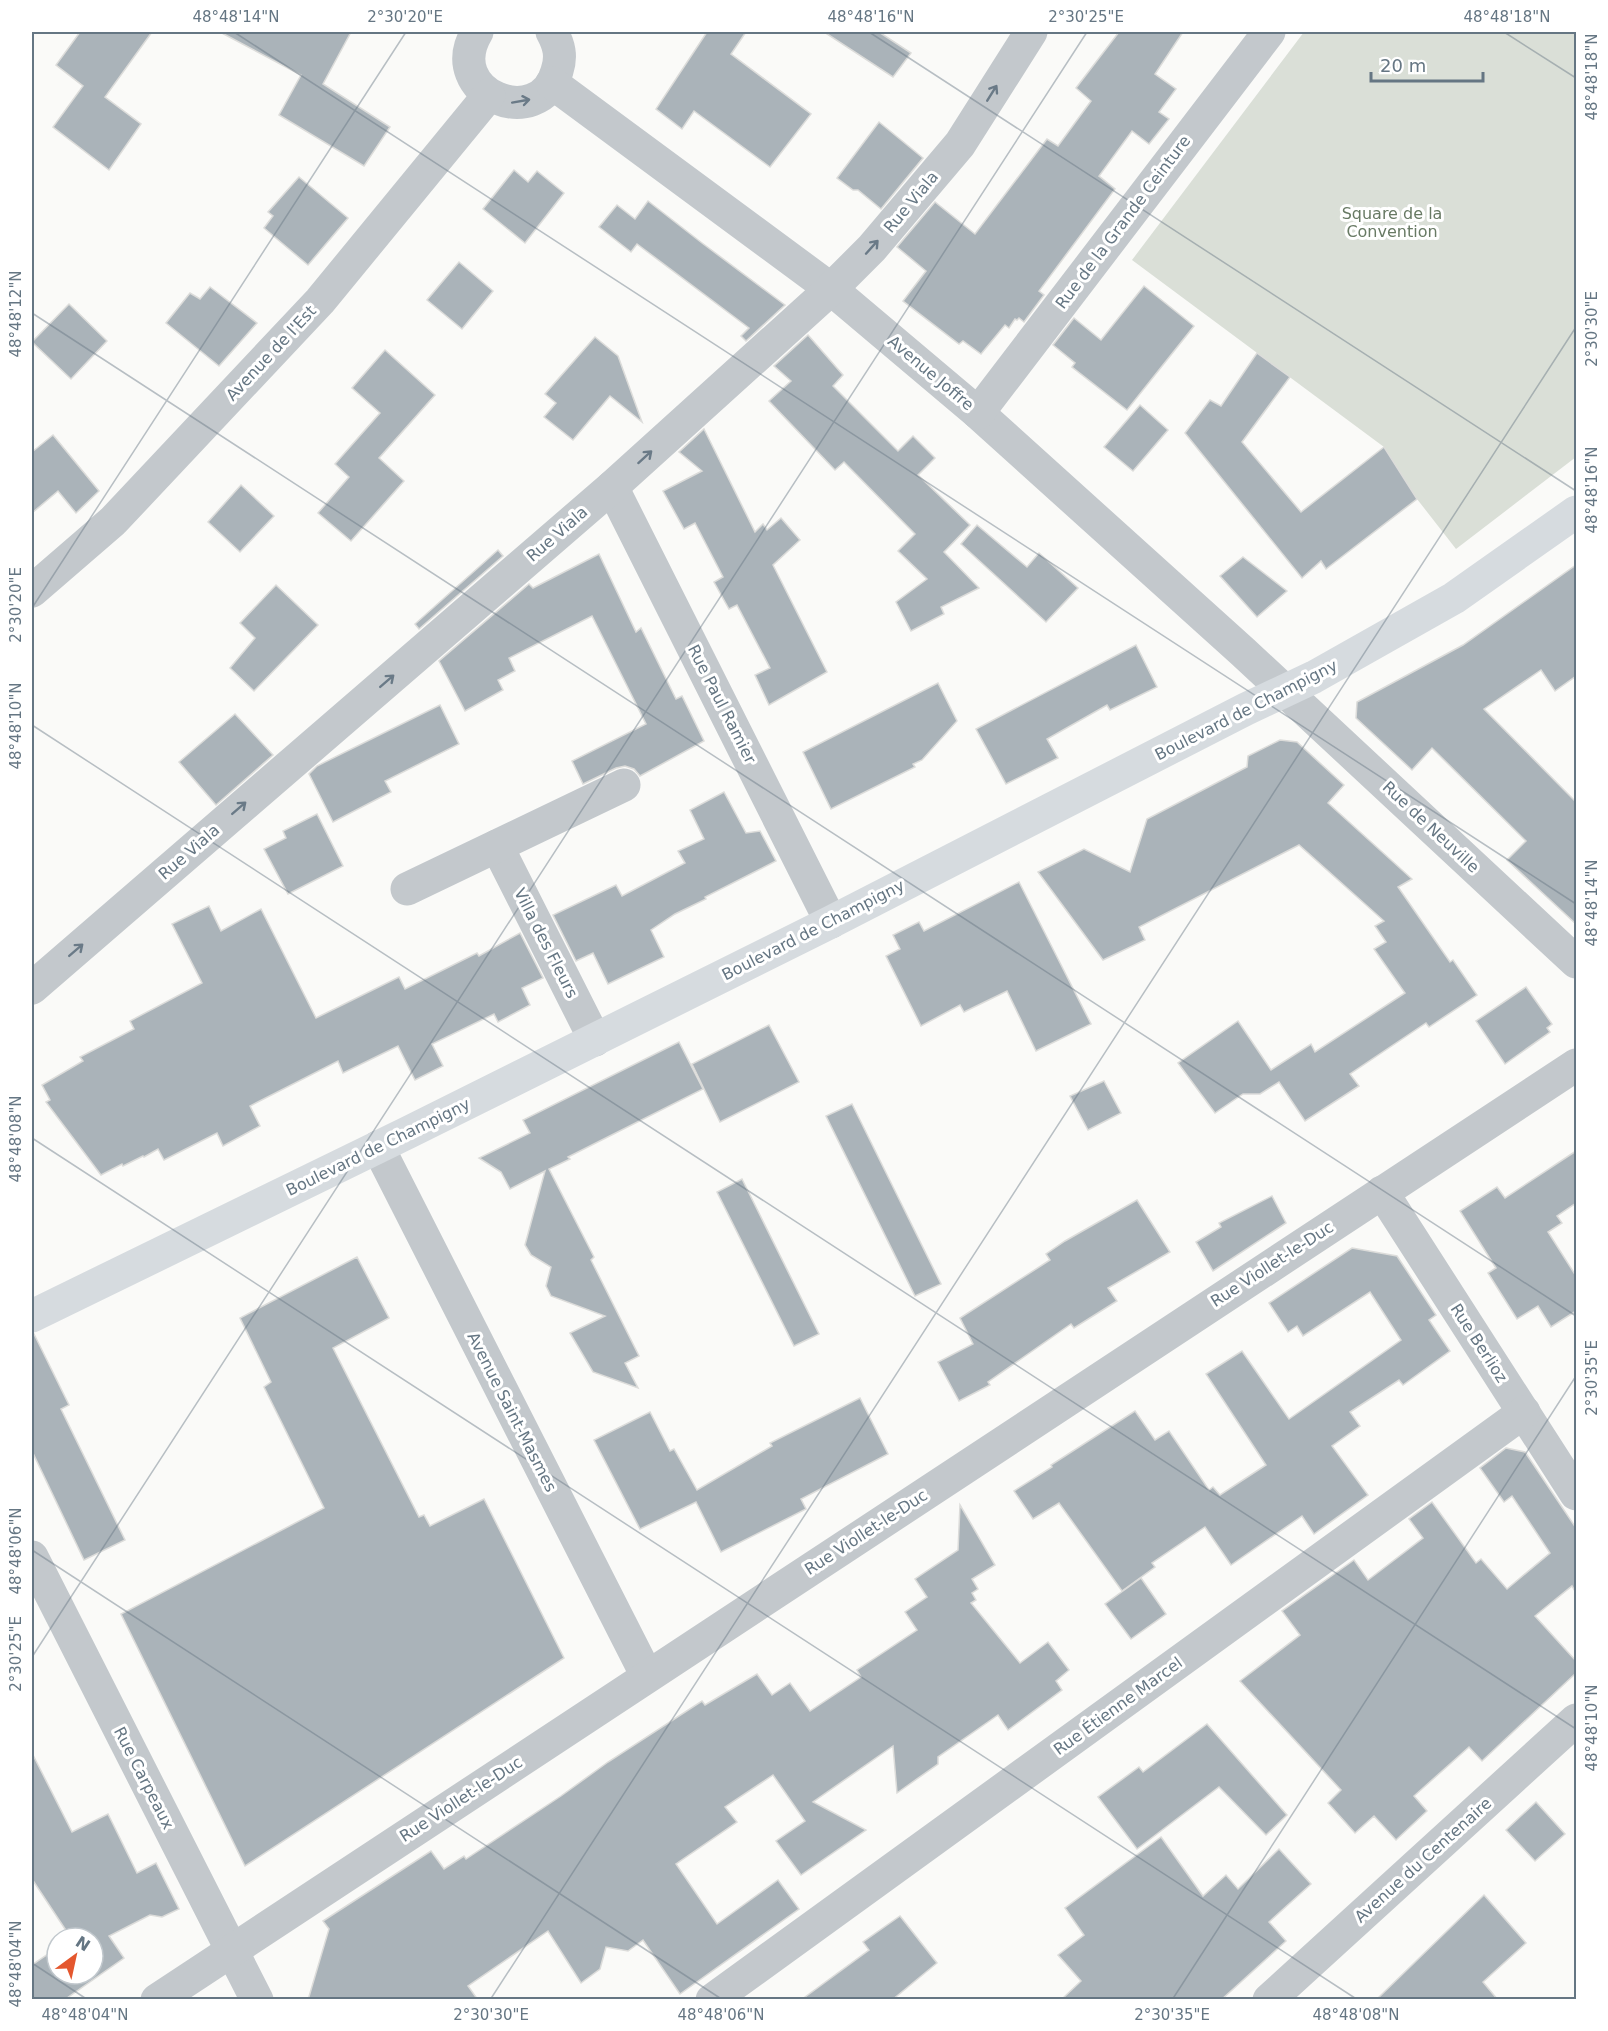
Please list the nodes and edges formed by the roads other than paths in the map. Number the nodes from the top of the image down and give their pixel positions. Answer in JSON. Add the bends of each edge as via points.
{"nodes":[{"id":1,"x":476,"y":32,"type":"edge"},
{"id":2,"x":552,"y":32,"type":"edge"},
{"id":3,"x":1031,"y":32,"type":"edge"},
{"id":4,"x":1269,"y":32,"type":"edge"},
{"id":5,"x":552,"y":83,"type":"junction"},
{"id":6,"x":489,"y":95,"type":"junction"},
{"id":7,"x":831,"y":289,"type":"junction"},
{"id":8,"x":978,"y":413,"type":"junction"},
{"id":9,"x":612,"y":487,"type":"junction"},
{"id":10,"x":1576,"y":512,"type":"edge"},
{"id":11,"x":32,"y":591,"type":"edge"},
{"id":12,"x":1286,"y":692,"type":"junction"},
{"id":13,"x":624,"y":785,"type":"dead end"},
{"id":14,"x":497,"y":846,"type":"junction"},
{"id":15,"x":407,"y":889,"type":"dead end"},
{"id":16,"x":831,"y":922,"type":"junction"},
{"id":17,"x":1576,"y":963,"type":"edge"},
{"id":18,"x":32,"y":988,"type":"edge"},
{"id":19,"x":595,"y":1040,"type":"junction"},
{"id":20,"x":1576,"y":1065,"type":"edge"},
{"id":21,"x":378,"y":1148,"type":"junction"},
{"id":22,"x":1382,"y":1192,"type":"junction"},
{"id":23,"x":32,"y":1316,"type":"edge"},
{"id":24,"x":1524,"y":1412,"type":"junction"},
{"id":25,"x":1576,"y":1494,"type":"edge"},
{"id":26,"x":32,"y":1557,"type":"edge"},
{"id":27,"x":647,"y":1677,"type":"junction"},
{"id":28,"x":1576,"y":1719,"type":"edge"},
{"id":29,"x":232,"y":1950,"type":"junction"},
{"id":30,"x":156,"y":2000,"type":"edge"},
{"id":31,"x":256,"y":2000,"type":"edge"},
{"id":32,"x":712,"y":2000,"type":"edge"},
{"id":33,"x":1269,"y":2000,"type":"edge"}],
"edges":[{"from":1,"to":6,"type":"street","via":[[468,57],[471,73]]},
{"from":2,"to":5,"type":"street","via":[[560,61]]},
{"from":7,"to":3,"type":"street","name":"Rue Viala","one_way":true,"via":[[872,248],[960,144]]},
{"from":4,"to":8,"type":"street","name":"Rue de la Grande Ceinture"},
{"from":6,"to":5,"type":"street","one_way":true,"via":[[509,103],[527,101]]},
{"from":5,"to":7,"type":"street","name":"Avenue Joffre"},
{"from":6,"to":11,"type":"street","name":"Avenue de l'Est","via":[[320,301],[113,521]]},
{"from":7,"to":8,"type":"street","name":"Avenue Joffre"},
{"from":9,"to":7,"type":"street","name":"Rue Viala","one_way":true},
{"from":8,"to":12,"type":"street","name":"Avenue Joffre"},
{"from":9,"to":16,"type":"street","name":"Rue Paul Ramier"},
{"from":18,"to":9,"type":"street","name":"Rue Viala","one_way":true},
{"from":10,"to":12,"type":"main road","name":"Boulevard de Champigny","via":[[1454,598]]},
{"from":12,"to":16,"type":"main road","name":"Boulevard de Champigny","via":[[1245,709]]},
{"from":12,"to":17,"type":"street","name":"Rue de Neuville"},
{"from":13,"to":14,"type":"street"},
{"from":14,"to":15,"type":"street"},
{"from":14,"to":19,"type":"street","name":"Villa des Fleurs"},
{"from":16,"to":19,"type":"main road","name":"Boulevard de Champigny"},
{"from":19,"to":21,"type":"main road","name":"Boulevard de Champigny"},
{"from":20,"to":22,"type":"street","name":"Rue Viollet-le-Duc"},
{"from":21,"to":23,"type":"main road","name":"Boulevard de Champigny"},
{"from":21,"to":27,"type":"street","name":"Avenue Saint-Masmes"},
{"from":22,"to":24,"type":"street","name":"Rue Berlioz"},
{"from":22,"to":27,"type":"street","name":"Rue Viollet-le-Duc"},
{"from":24,"to":25,"type":"street","name":"Rue Berlioz"},
{"from":24,"to":32,"type":"street","name":"Rue Étienne Marcel"},
{"from":26,"to":29,"type":"street","name":"Rue Carpeaux"},
{"from":27,"to":29,"type":"street","name":"Rue Viollet-le-Duc"},
{"from":28,"to":33,"type":"street","name":"Avenue du Centenaire"},
{"from":29,"to":30,"type":"street","name":"Rue Viollet-le-Duc"},
{"from":29,"to":31,"type":"street","name":"Rue Carpeaux"}]}
